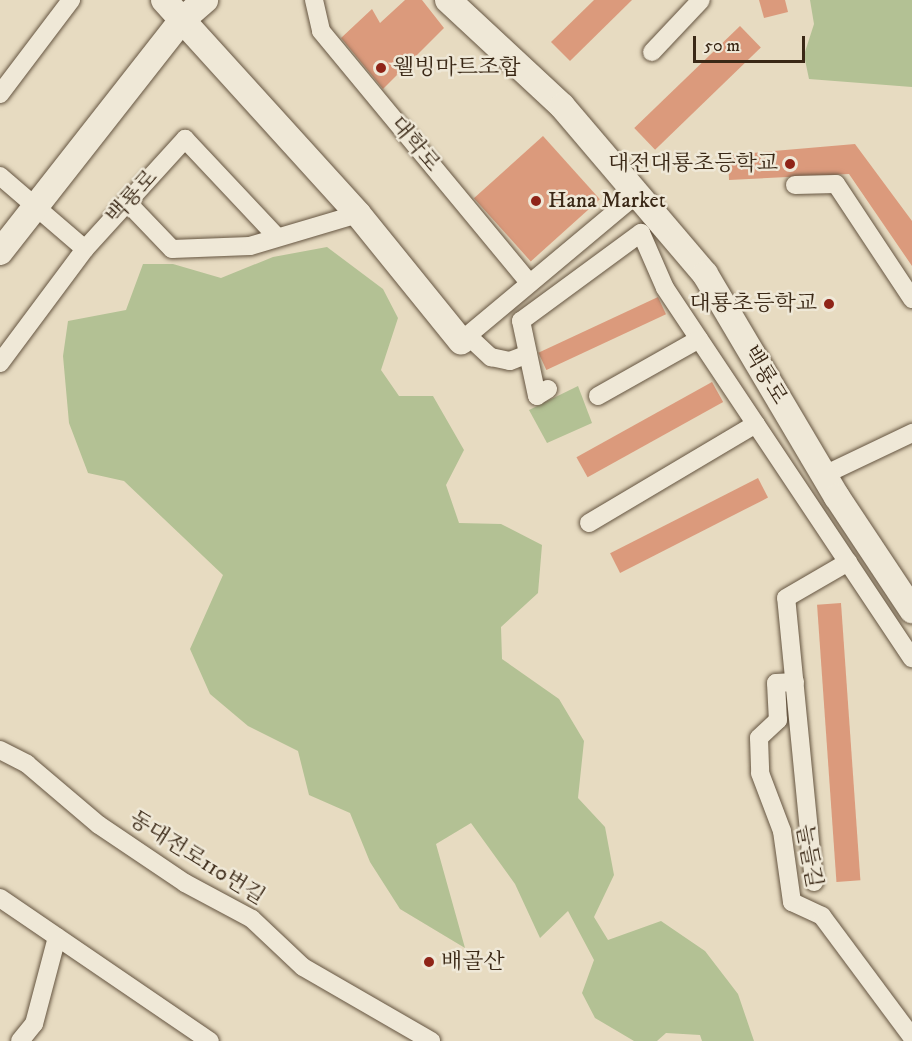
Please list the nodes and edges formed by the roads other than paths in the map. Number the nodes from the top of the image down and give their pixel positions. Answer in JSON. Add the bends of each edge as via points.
{"nodes":[{"id":1,"x":71,"y":0,"type":"edge"},
{"id":2,"x":164,"y":0,"type":"edge"},
{"id":3,"x":205,"y":0,"type":"edge"},
{"id":4,"x":314,"y":0,"type":"edge"},
{"id":5,"x":448,"y":0,"type":"edge"},
{"id":6,"x":701,"y":0,"type":"edge"},
{"id":7,"x":181,"y":21,"type":"junction"},
{"id":8,"x":652,"y":52,"type":"dead end"},
{"id":9,"x":0,"y":94,"type":"edge"},
{"id":10,"x":0,"y":177,"type":"edge"},
{"id":11,"x":795,"y":185,"type":"dead end"},
{"id":12,"x":638,"y":193,"type":"junction"},
{"id":13,"x":128,"y":202,"type":"junction"},
{"id":14,"x":35,"y":206,"type":"junction"},
{"id":15,"x":358,"y":214,"type":"junction"},
{"id":16,"x":276,"y":236,"type":"junction"},
{"id":17,"x":86,"y":249,"type":"junction"},
{"id":18,"x":0,"y":252,"type":"edge"},
{"id":19,"x":529,"y":282,"type":"junction"},
{"id":20,"x":912,"y":299,"type":"edge"},
{"id":21,"x":464,"y":338,"type":"junction"},
{"id":22,"x":699,"y":339,"type":"junction"},
{"id":23,"x":528,"y":354,"type":"junction"},
{"id":24,"x":0,"y":363,"type":"edge"},
{"id":25,"x":548,"y":389,"type":"dead end"},
{"id":26,"x":598,"y":396,"type":"dead end"},
{"id":27,"x":756,"y":424,"type":"junction"},
{"id":28,"x":912,"y":433,"type":"edge"},
{"id":29,"x":824,"y":475,"type":"junction"},
{"id":30,"x":589,"y":523,"type":"dead end"},
{"id":31,"x":848,"y":562,"type":"junction"},
{"id":32,"x":912,"y":610,"type":"edge"},
{"id":33,"x":912,"y":658,"type":"edge"},
{"id":34,"x":785,"y":682,"type":"junction"},
{"id":35,"x":0,"y":750,"type":"edge"},
{"id":36,"x":814,"y":882,"type":"dead end"},
{"id":37,"x":0,"y":897,"type":"edge"},
{"id":38,"x":57,"y":937,"type":"junction"},
{"id":39,"x":912,"y":1037,"type":"edge"},
{"id":40,"x":20,"y":1041,"type":"edge"},
{"id":41,"x":210,"y":1041,"type":"edge"},
{"id":42,"x":430,"y":1041,"type":"edge"}],
"edges":[{"from":1,"to":9,"type":"street"},
{"from":2,"to":7,"type":"main road"},
{"from":3,"to":7,"type":"main road"},
{"from":4,"to":19,"type":"street","name":"대학로","via":[[321,31]]},
{"from":5,"to":12,"type":"main road","name":"백룡로","via":[[562,106]]},
{"from":6,"to":8,"type":"street"},
{"from":7,"to":14,"type":"main road"},
{"from":7,"to":15,"type":"main road"},
{"from":10,"to":14,"type":"street"},
{"from":11,"to":20,"type":"street","via":[[836,184]]},
{"from":12,"to":19,"type":"street"},
{"from":12,"to":29,"type":"main road","name":"백룡로","via":[[705,274]]},
{"from":13,"to":16,"type":"street","via":[[172,249],[250,246]]},
{"from":13,"to":16,"type":"street","name":"백룡로","via":[[185,139]]},
{"from":13,"to":17,"type":"street","name":"백룡로"},
{"from":14,"to":17,"type":"street"},
{"from":14,"to":18,"type":"main road"},
{"from":15,"to":16,"type":"street"},
{"from":15,"to":21,"type":"main road"},
{"from":17,"to":24,"type":"street","name":"백룡로"},
{"from":19,"to":21,"type":"street"},
{"from":21,"to":23,"type":"street","via":[[491,357],[510,361]]},
{"from":22,"to":23,"type":"street","via":[[665,288],[641,232],[521,321]]},
{"from":22,"to":26,"type":"street"},
{"from":22,"to":27,"type":"street"},
{"from":23,"to":25,"type":"street","via":[[537,396]]},
{"from":27,"to":30,"type":"street"},
{"from":27,"to":31,"type":"street"},
{"from":28,"to":29,"type":"street"},
{"from":29,"to":32,"type":"main road","name":"백룡로"},
{"from":31,"to":33,"type":"street"},
{"from":31,"to":34,"type":"street","via":[[786,598]]},
{"from":34,"to":36,"type":"street"},
{"from":34,"to":39,"type":"street","name":"늘들길","via":[[778,720],[759,738],[760,773],[782,831],[792,902],[822,916]]},
{"from":35,"to":42,"type":"street","name":"동대전로110번길","via":[[27,765],[99,825],[185,883],[252,919],[303,967]]},
{"from":37,"to":38,"type":"street"},
{"from":38,"to":40,"type":"street","via":[[34,1024]]},
{"from":38,"to":41,"type":"street"}]}
